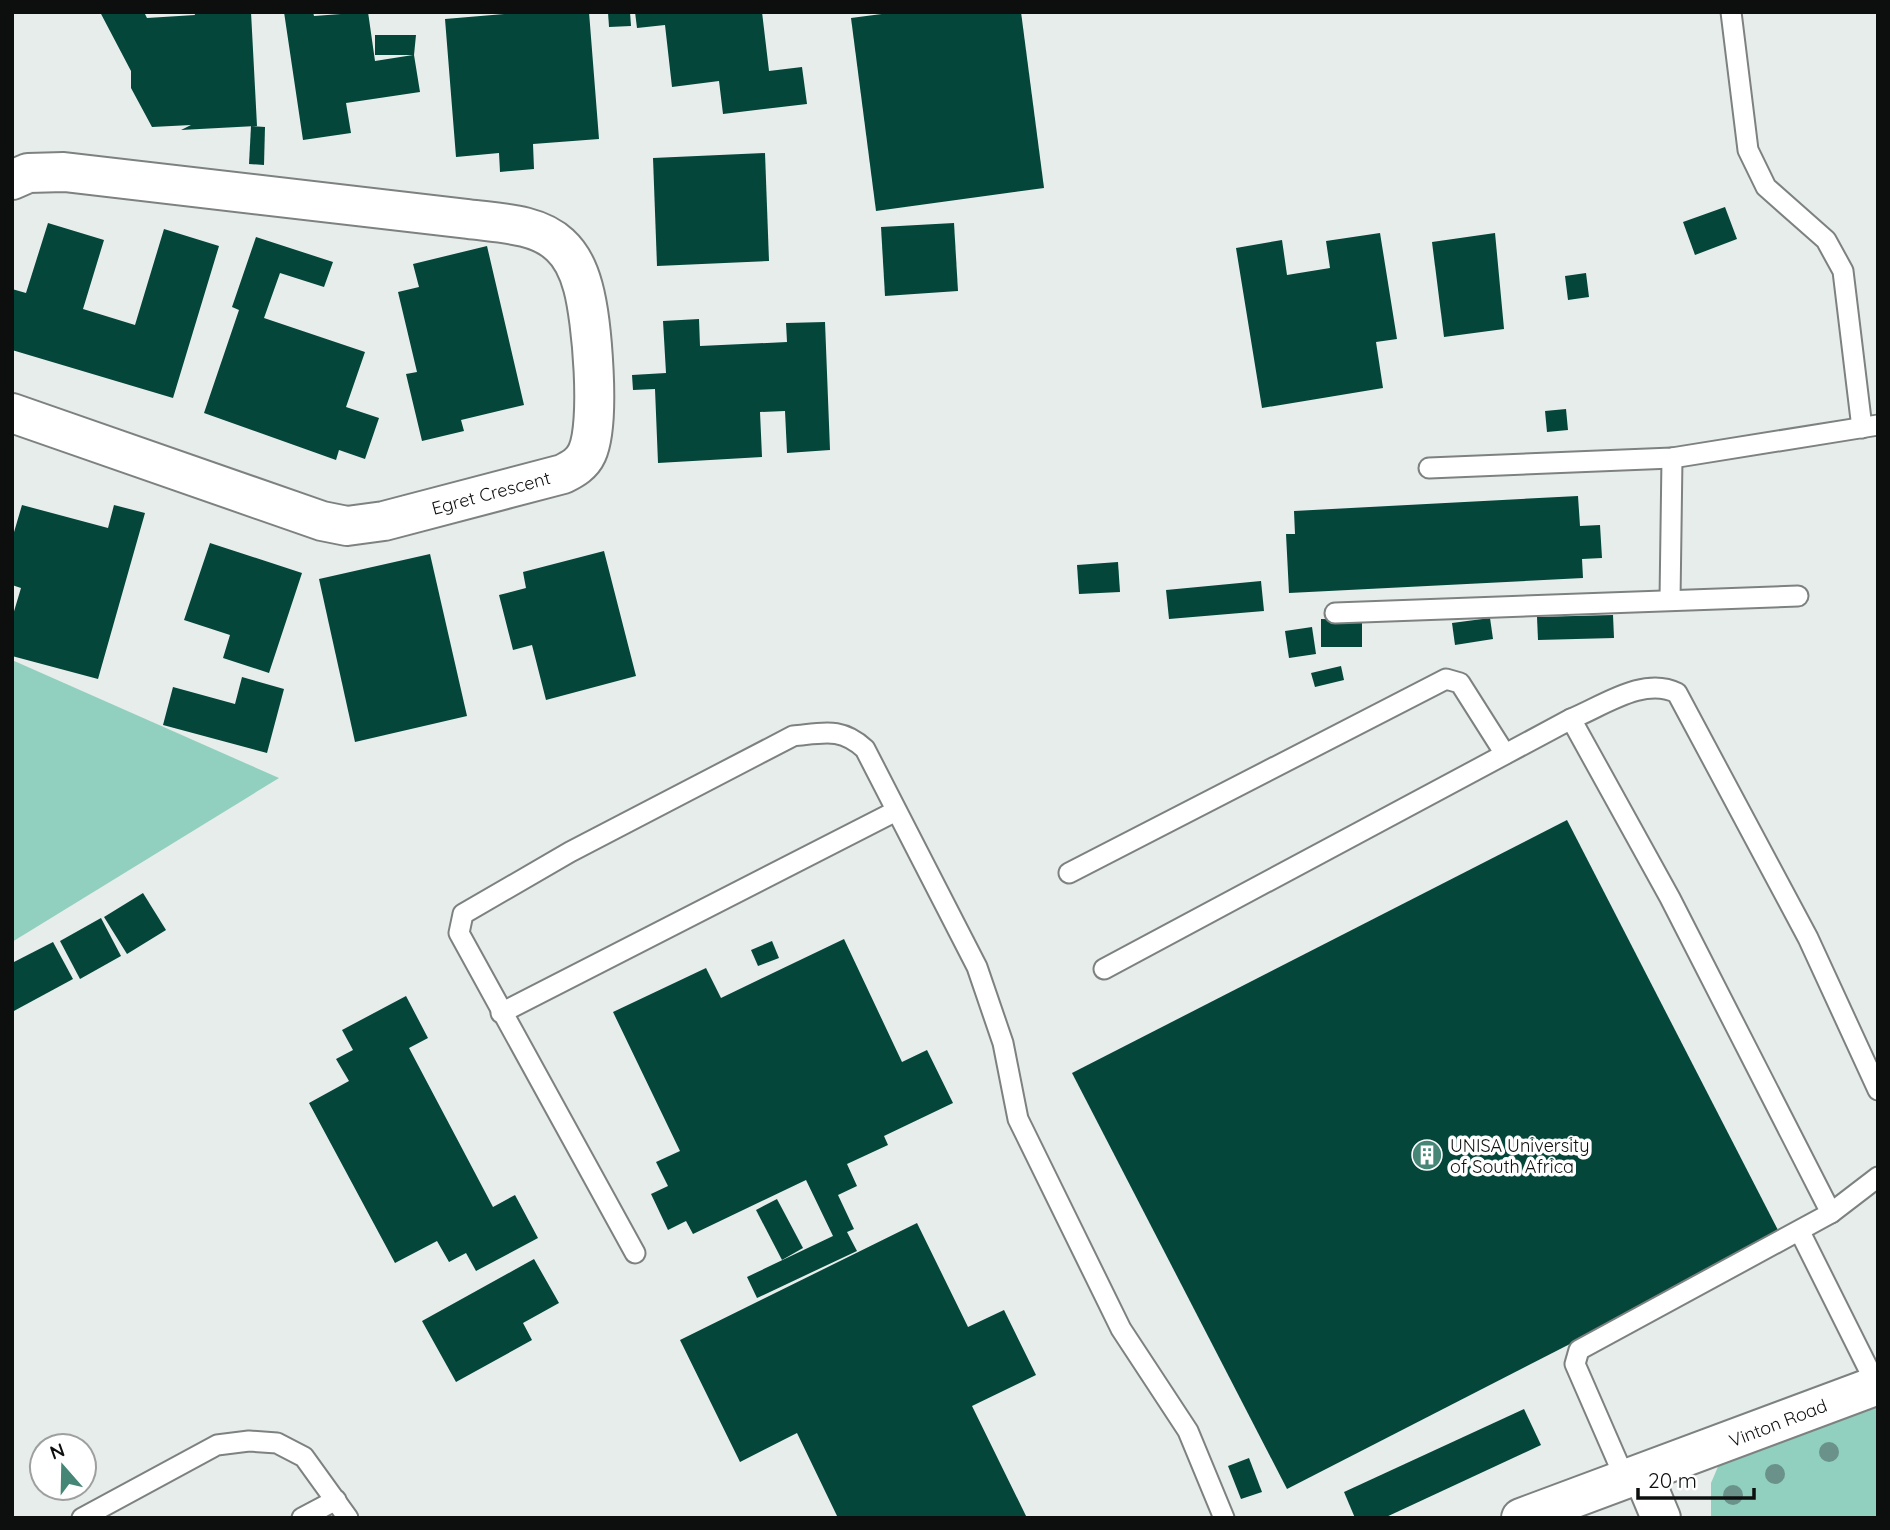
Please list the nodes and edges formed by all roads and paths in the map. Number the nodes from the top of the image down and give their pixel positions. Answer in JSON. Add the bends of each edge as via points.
{"nodes":[{"id":1,"x":1731,"y":12,"type":"edge"},
{"id":2,"x":12,"y":180,"type":"edge"},
{"id":3,"x":12,"y":412,"type":"edge"},
{"id":4,"x":1870,"y":427,"type":"edge"},
{"id":5,"x":1672,"y":458,"type":"junction"},
{"id":6,"x":1429,"y":468,"type":"dead end"},
{"id":7,"x":1798,"y":596,"type":"dead end"},
{"id":8,"x":1670,"y":600,"type":"junction"},
{"id":9,"x":1335,"y":613,"type":"dead end"},
{"id":10,"x":1572,"y":719,"type":"junction"},
{"id":11,"x":1505,"y":754,"type":"junction"},
{"id":12,"x":896,"y":811,"type":"junction"},
{"id":13,"x":1069,"y":873,"type":"dead end"},
{"id":14,"x":1104,"y":969,"type":"dead end"},
{"id":15,"x":501,"y":1013,"type":"junction"},
{"id":16,"x":1878,"y":1090,"type":"edge"},
{"id":17,"x":1878,"y":1177,"type":"edge"},
{"id":18,"x":1831,"y":1213,"type":"junction"},
{"id":19,"x":1800,"y":1232,"type":"junction"},
{"id":20,"x":635,"y":1253,"type":"dead end"},
{"id":21,"x":1877,"y":1385,"type":"edge"},
{"id":22,"x":1635,"y":1478,"type":"junction"},
{"id":23,"x":336,"y":1500,"type":"junction"},
{"id":24,"x":82,"y":1518,"type":"edge"},
{"id":25,"x":302,"y":1518,"type":"edge"},
{"id":26,"x":348,"y":1518,"type":"edge"},
{"id":27,"x":1224,"y":1518,"type":"edge"},
{"id":28,"x":1521,"y":1518,"type":"edge"},
{"id":29,"x":1661,"y":1518,"type":"edge"}],
"edges":[{"from":1,"to":4,"type":"lane","via":[[1748,150],[1766,187],[1826,240],[1843,271]]},
{"from":2,"to":3,"type":"street","name":"Egret Crescent","via":[[29,173],[64,172],[468,219],[550,236],[569,255],[583,285],[591,339],[593,426],[583,459],[563,474],[384,521],[346,526]]},
{"from":4,"to":5,"type":"lane"},
{"from":5,"to":6,"type":"lane"},
{"from":5,"to":8,"type":"lane"},
{"from":7,"to":8,"type":"lane"},
{"from":8,"to":9,"type":"lane"},
{"from":10,"to":11,"type":"lane"},
{"from":10,"to":16,"type":"lane","via":[[1645,687],[1666,687],[1677,693],[1808,938]]},
{"from":10,"to":18,"type":"lane","via":[[1670,898]]},
{"from":11,"to":13,"type":"lane","via":[[1460,683],[1446,679]]},
{"from":11,"to":14,"type":"lane"},
{"from":12,"to":15,"type":"lane"},
{"from":12,"to":15,"type":"lane","via":[[865,749],[851,736],[831,732],[793,736],[570,852],[463,915],[459,933]]},
{"from":12,"to":27,"type":"lane","via":[[982,979],[1003,1044],[1018,1119],[1121,1329],[1188,1431]]},
{"from":15,"to":20,"type":"lane"},
{"from":17,"to":18,"type":"lane"},
{"from":18,"to":19,"type":"lane"},
{"from":19,"to":21,"type":"lane"},
{"from":19,"to":22,"type":"lane","via":[[1579,1350],[1575,1364]]},
{"from":21,"to":22,"type":"street","name":"Vinton Road"},
{"from":22,"to":28,"type":"street","name":"Vinton Road"},
{"from":22,"to":29,"type":"street"},
{"from":23,"to":24,"type":"lane","via":[[304,1457],[278,1443],[249,1441],[217,1445]]},
{"from":23,"to":25,"type":"lane"},
{"from":23,"to":26,"type":"lane"}]}
